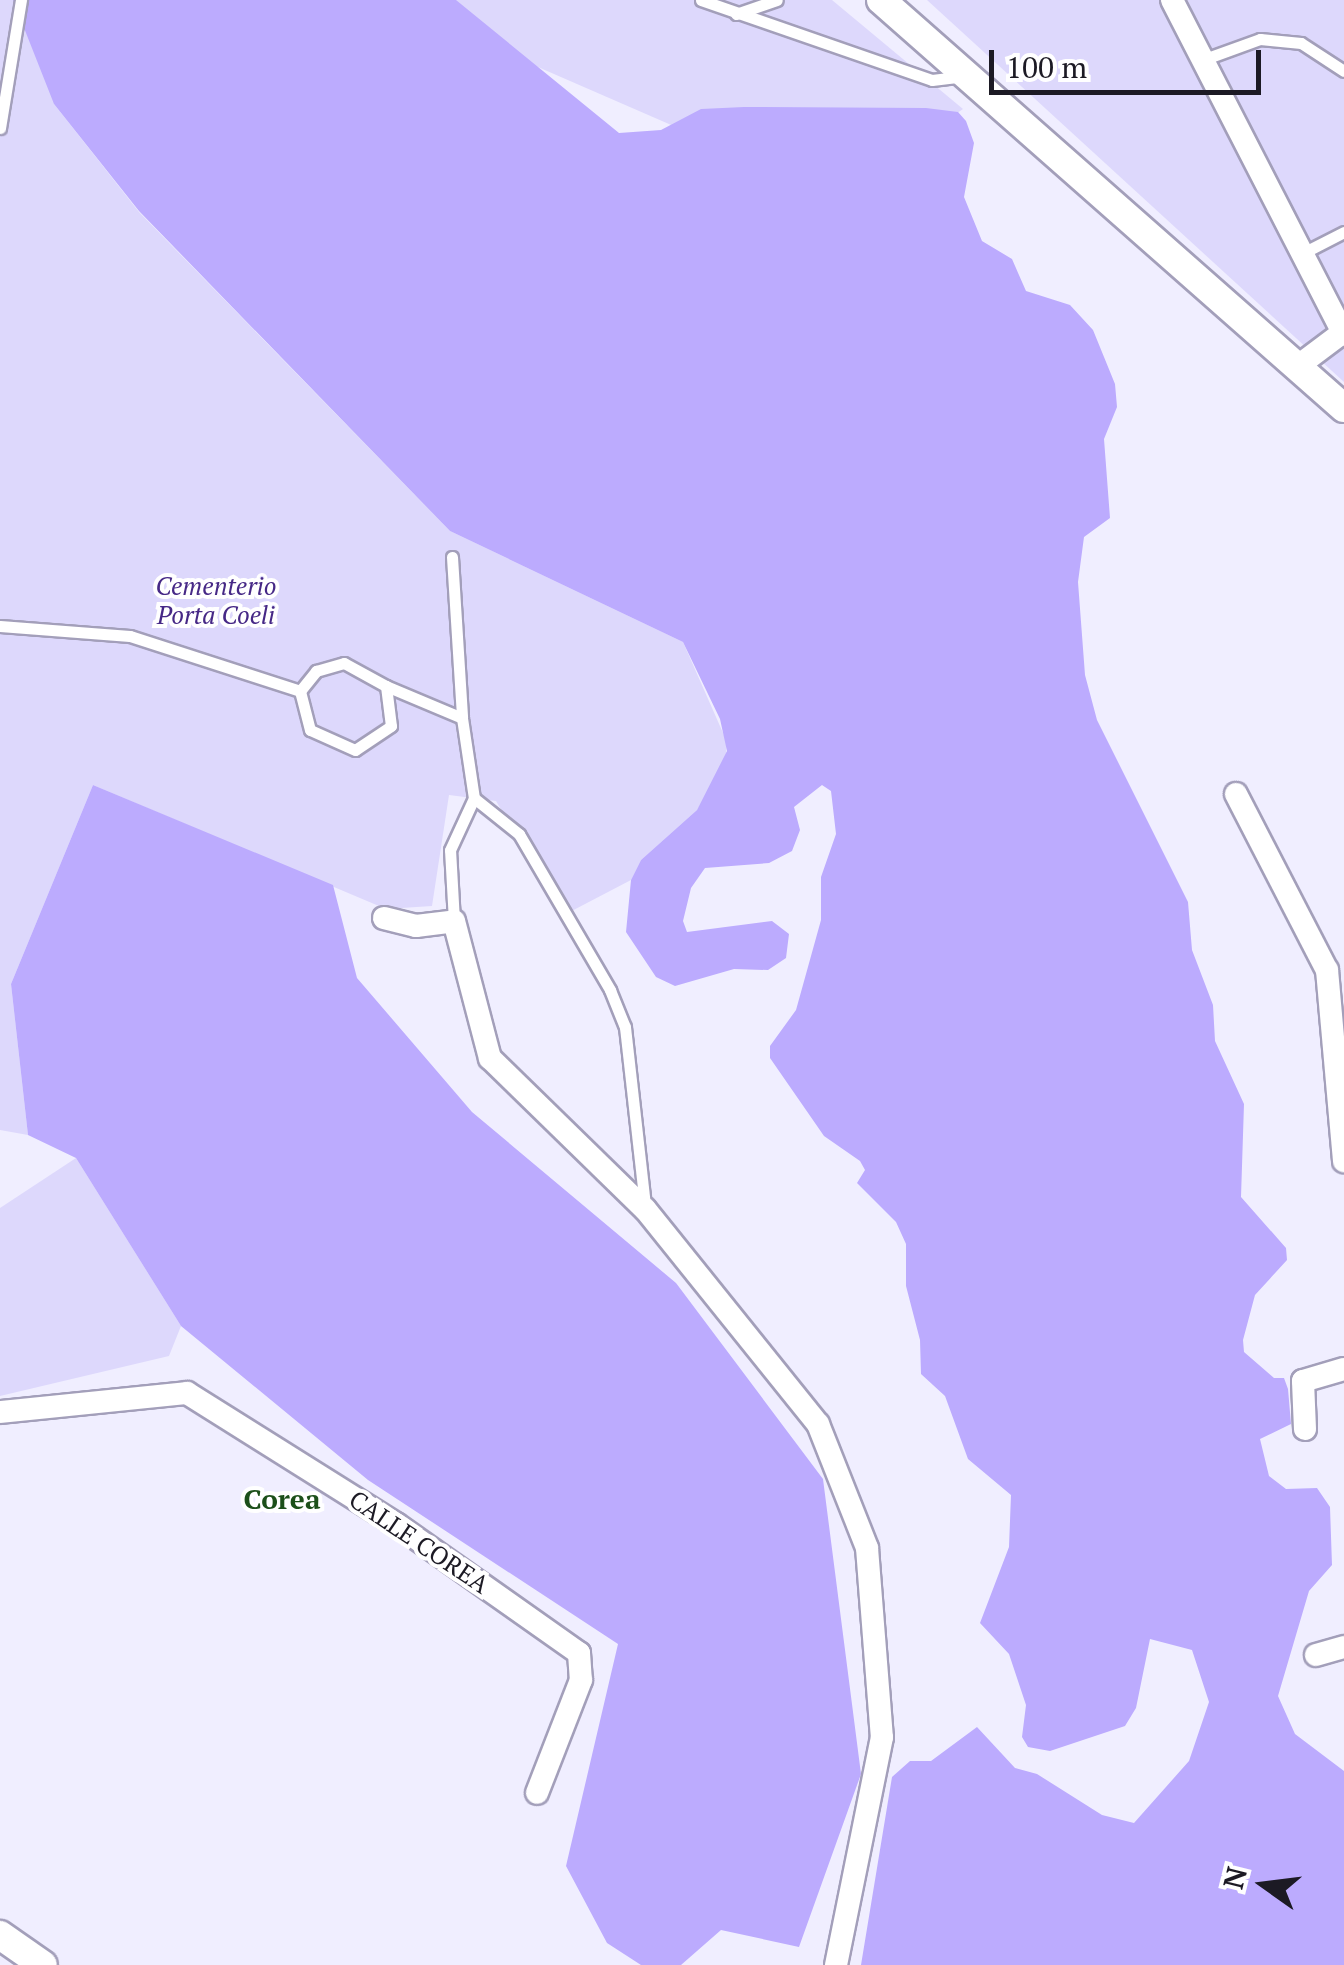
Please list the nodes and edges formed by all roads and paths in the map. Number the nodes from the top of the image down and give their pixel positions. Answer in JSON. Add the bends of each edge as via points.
{"nodes":[{"id":1,"x":20,"y":0,"type":"edge"},
{"id":2,"x":701,"y":0,"type":"edge"},
{"id":3,"x":777,"y":0,"type":"edge"},
{"id":4,"x":881,"y":0,"type":"edge"},
{"id":5,"x":1172,"y":0,"type":"edge"},
{"id":6,"x":736,"y":14,"type":"junction"},
{"id":7,"x":1202,"y":60,"type":"junction"},
{"id":8,"x":1344,"y":72,"type":"edge"},
{"id":9,"x":968,"y":75,"type":"junction"},
{"id":10,"x":1,"y":108,"type":"edge"},
{"id":11,"x":0,"y":128,"type":"edge"},
{"id":12,"x":1344,"y":232,"type":"edge"},
{"id":13,"x":1301,"y":254,"type":"junction"},
{"id":14,"x":1343,"y":334,"type":"edge"},
{"id":15,"x":1298,"y":366,"type":"junction"},
{"id":16,"x":1344,"y":408,"type":"edge"},
{"id":17,"x":452,"y":556,"type":"dead end"},
{"id":18,"x":0,"y":626,"type":"edge"},
{"id":19,"x":386,"y":686,"type":"junction"},
{"id":20,"x":300,"y":690,"type":"junction"},
{"id":21,"x":462,"y":718,"type":"junction"},
{"id":22,"x":1236,"y":794,"type":"dead end"},
{"id":23,"x":474,"y":798,"type":"junction"},
{"id":24,"x":384,"y":918,"type":"dead end"},
{"id":25,"x":454,"y":921,"type":"junction"},
{"id":26,"x":1344,"y":1162,"type":"edge"},
{"id":27,"x":645,"y":1209,"type":"junction"},
{"id":28,"x":1344,"y":1369,"type":"edge"},
{"id":29,"x":0,"y":1412,"type":"edge"},
{"id":30,"x":1305,"y":1429,"type":"dead end"},
{"id":31,"x":1344,"y":1647,"type":"edge"},
{"id":32,"x":1316,"y":1655,"type":"dead end"},
{"id":33,"x":537,"y":1793,"type":"dead end"},
{"id":34,"x":0,"y":1935,"type":"edge"},
{"id":35,"x":44,"y":1965,"type":"edge"},
{"id":36,"x":836,"y":1965,"type":"edge"}],
"edges":[{"from":1,"to":10,"type":"lane"},
{"from":2,"to":6,"type":"lane"},
{"from":3,"to":6,"type":"lane"},
{"from":4,"to":9,"type":"street"},
{"from":5,"to":7,"type":"street"},
{"from":6,"to":9,"type":"lane","via":[[932,80]]},
{"from":7,"to":8,"type":"lane","via":[[1260,39],[1302,43]]},
{"from":7,"to":13,"type":"street"},
{"from":9,"to":15,"type":"street"},
{"from":10,"to":11,"type":"lane"},
{"from":12,"to":13,"type":"lane"},
{"from":13,"to":14,"type":"street"},
{"from":14,"to":15,"type":"street"},
{"from":15,"to":16,"type":"street"},
{"from":17,"to":21,"type":"lane"},
{"from":18,"to":20,"type":"lane","via":[[130,636]]},
{"from":19,"to":20,"type":"lane","via":[[344,663],[316,671]]},
{"from":19,"to":20,"type":"lane","via":[[391,726],[355,750],[310,730]]},
{"from":19,"to":21,"type":"lane"},
{"from":21,"to":23,"type":"lane"},
{"from":22,"to":26,"type":"street","via":[[1327,970]]},
{"from":23,"to":25,"type":"lane","via":[[450,850]]},
{"from":23,"to":27,"type":"lane","via":[[519,834],[610,990],[624,1027]]},
{"from":24,"to":25,"type":"street","via":[[416,926]]},
{"from":25,"to":27,"type":"street","via":[[490,1058]]},
{"from":27,"to":36,"type":"street","via":[[818,1424],[867,1548],[882,1737]]},
{"from":28,"to":30,"type":"street","via":[[1303,1381]]},
{"from":29,"to":33,"type":"street","name":"CALLE COREA","via":[[187,1393],[396,1524],[579,1653],[581,1680]]},
{"from":31,"to":32,"type":"street"},
{"from":34,"to":35,"type":"street"}]}
